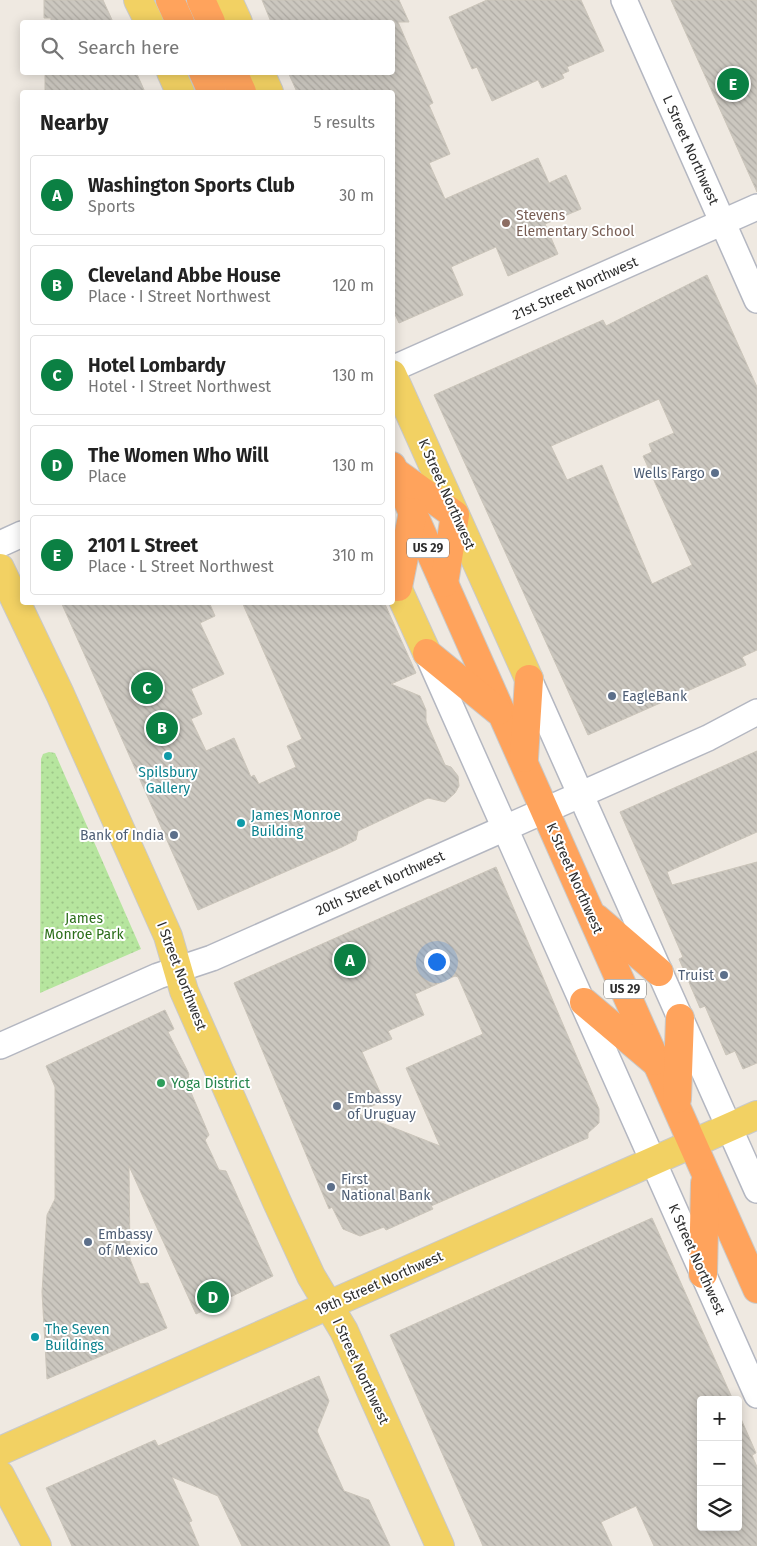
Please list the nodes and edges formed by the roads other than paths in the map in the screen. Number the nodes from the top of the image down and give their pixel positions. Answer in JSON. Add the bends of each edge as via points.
{"nodes":[{"id":1,"x":138,"y":0,"type":"edge"},
{"id":2,"x":170,"y":0,"type":"edge"},
{"id":3,"x":201,"y":0,"type":"edge"},
{"id":4,"x":228,"y":0,"type":"edge"},
{"id":5,"x":624,"y":0,"type":"edge"},
{"id":6,"x":147,"y":20,"type":"edge"},
{"id":7,"x":179,"y":20,"type":"edge"},
{"id":8,"x":210,"y":20,"type":"edge"},
{"id":9,"x":237,"y":20,"type":"edge"},
{"id":10,"x":172,"y":75,"type":"edge"},
{"id":11,"x":204,"y":75,"type":"edge"},
{"id":12,"x":234,"y":75,"type":"edge"},
{"id":13,"x":261,"y":75,"type":"edge"},
{"id":14,"x":179,"y":90,"type":"edge"},
{"id":15,"x":211,"y":90,"type":"edge"},
{"id":16,"x":241,"y":90,"type":"edge"},
{"id":17,"x":268,"y":90,"type":"edge"},
{"id":18,"x":757,"y":207,"type":"edge"},
{"id":19,"x":723,"y":222,"type":"junction"},
{"id":20,"x":757,"y":300,"type":"edge"},
{"id":21,"x":395,"y":369,"type":"edge"},
{"id":22,"x":395,"y":381,"type":"edge"},
{"id":23,"x":395,"y":470,"type":"edge"},
{"id":24,"x":395,"y":471,"type":"edge"},
{"id":25,"x":413,"y":512,"type":"junction"},
{"id":26,"x":455,"y":515,"type":"junction"},
{"id":27,"x":20,"y":535,"type":"edge"},
{"id":28,"x":0,"y":544,"type":"edge"},
{"id":29,"x":0,"y":568,"type":"edge"},
{"id":30,"x":395,"y":581,"type":"edge"},
{"id":31,"x":444,"y":583,"type":"junction"},
{"id":32,"x":427,"y":654,"type":"junction"},
{"id":33,"x":529,"y":679,"type":"junction"},
{"id":34,"x":757,"y":712,"type":"edge"},
{"id":35,"x":502,"y":714,"type":"junction"},
{"id":36,"x":523,"y":762,"type":"junction"},
{"id":37,"x":581,"y":794,"type":"junction"},
{"id":38,"x":545,"y":810,"type":"junction"},
{"id":39,"x":505,"y":827,"type":"junction"},
{"id":40,"x":590,"y":914,"type":"junction"},
{"id":41,"x":178,"y":969,"type":"junction"},
{"id":42,"x":659,"y":972,"type":"junction"},
{"id":43,"x":584,"y":1002,"type":"junction"},
{"id":44,"x":680,"y":1018,"type":"junction"},
{"id":45,"x":0,"y":1046,"type":"edge"},
{"id":46,"x":659,"y":1064,"type":"junction"},
{"id":47,"x":676,"y":1106,"type":"junction"},
{"id":48,"x":757,"y":1115,"type":"edge"},
{"id":49,"x":728,"y":1128,"type":"junction"},
{"id":50,"x":693,"y":1143,"type":"junction"},
{"id":51,"x":654,"y":1160,"type":"junction"},
{"id":52,"x":706,"y":1174,"type":"junction"},
{"id":53,"x":757,"y":1190,"type":"edge"},
{"id":54,"x":703,"y":1274,"type":"junction"},
{"id":55,"x":754,"y":1276,"type":"edge"},
{"id":56,"x":328,"y":1306,"type":"junction"},
{"id":57,"x":757,"y":1395,"type":"edge"},
{"id":58,"x":0,"y":1451,"type":"edge"},
{"id":59,"x":0,"y":1475,"type":"edge"},
{"id":60,"x":37,"y":1546,"type":"edge"},
{"id":61,"x":440,"y":1546,"type":"edge"}],
"edges":[{"from":1,"to":6,"type":"main road"},
{"from":2,"to":7,"type":"highway"},
{"from":3,"to":8,"type":"highway"},
{"from":4,"to":9,"type":"main road"},
{"from":5,"to":19,"type":"street","name":"L Street Northwest"},
{"from":10,"to":14,"type":"main road"},
{"from":11,"to":15,"type":"highway"},
{"from":12,"to":16,"type":"highway"},
{"from":13,"to":17,"type":"main road"},
{"from":18,"to":19,"type":"street","name":"21st Street Northwest"},
{"from":19,"to":20,"type":"street","name":"L Street Northwest"},
{"from":19,"to":21,"type":"street","name":"21st Street Northwest"},
{"from":22,"to":26,"type":"main road","name":"K Street Northwest"},
{"from":23,"to":26,"type":"highway"},
{"from":24,"to":25,"type":"highway","name":"K Street Northwest","number":"US 29"},
{"from":25,"to":30,"type":"highway"},
{"from":25,"to":31,"type":"highway","name":"K Street Northwest","number":"US 29"},
{"from":26,"to":31,"type":"highway"},
{"from":26,"to":33,"type":"main road","name":"K Street Northwest"},
{"from":27,"to":28,"type":"street"},
{"from":29,"to":41,"type":"main road","name":"I Street Northwest","via":[[156,910]]},
{"from":30,"to":32,"type":"main road","name":"K Street Northwest"},
{"from":31,"to":35,"type":"highway","name":"K Street Northwest","number":"US 29"},
{"from":32,"to":35,"type":"highway"},
{"from":32,"to":39,"type":"street","name":"K Street Northwest"},
{"from":33,"to":36,"type":"highway"},
{"from":33,"to":37,"type":"street","name":"K Street Northwest"},
{"from":34,"to":37,"type":"street","name":"20th Street Northwest","via":[[714,735]]},
{"from":35,"to":36,"type":"highway","name":"K Street Northwest","number":"US 29"},
{"from":36,"to":38,"type":"highway","name":"K Street Northwest","number":"US 29"},
{"from":37,"to":38,"type":"street","name":"20th Street Northwest"},
{"from":37,"to":42,"type":"street","name":"K Street Northwest"},
{"from":38,"to":39,"type":"street","name":"20th Street Northwest"},
{"from":38,"to":40,"type":"highway","name":"K Street Northwest","number":"US 29"},
{"from":39,"to":41,"type":"street","name":"20th Street Northwest","via":[[212,958]]},
{"from":39,"to":43,"type":"street","name":"K Street Northwest"},
{"from":40,"to":42,"type":"highway"},
{"from":40,"to":46,"type":"highway","name":"K Street Northwest","number":"US 29"},
{"from":41,"to":45,"type":"street","name":"20th Street Northwest"},
{"from":41,"to":56,"type":"main road","name":"I Street Northwest","via":[[184,990],[277,1202]]},
{"from":42,"to":44,"type":"street","name":"K Street Northwest"},
{"from":43,"to":46,"type":"highway"},
{"from":43,"to":51,"type":"street","name":"K Street Northwest"},
{"from":44,"to":47,"type":"highway"},
{"from":44,"to":49,"type":"street","name":"K Street Northwest"},
{"from":46,"to":47,"type":"highway","name":"K Street Northwest","number":"US 29"},
{"from":47,"to":50,"type":"highway","name":"K Street Northwest","number":"US 29"},
{"from":48,"to":49,"type":"main road","name":"19th Street Northwest"},
{"from":49,"to":50,"type":"main road","name":"19th Street Northwest"},
{"from":49,"to":53,"type":"street","name":"K Street Northwest"},
{"from":50,"to":51,"type":"main road","name":"19th Street Northwest"},
{"from":50,"to":52,"type":"highway","name":"K Street Northwest","number":"US 29"},
{"from":51,"to":54,"type":"street","name":"K Street Northwest"},
{"from":51,"to":56,"type":"main road","name":"19th Street Northwest"},
{"from":52,"to":54,"type":"highway"},
{"from":52,"to":55,"type":"highway","name":"K Street Northwest","number":"US 29"},
{"from":54,"to":57,"type":"street","name":"K Street Northwest"},
{"from":56,"to":58,"type":"main road","name":"19th Street Northwest"},
{"from":56,"to":61,"type":"main road","name":"I Street Northwest","via":[[344,1331]]},
{"from":59,"to":60,"type":"main road"}]}
